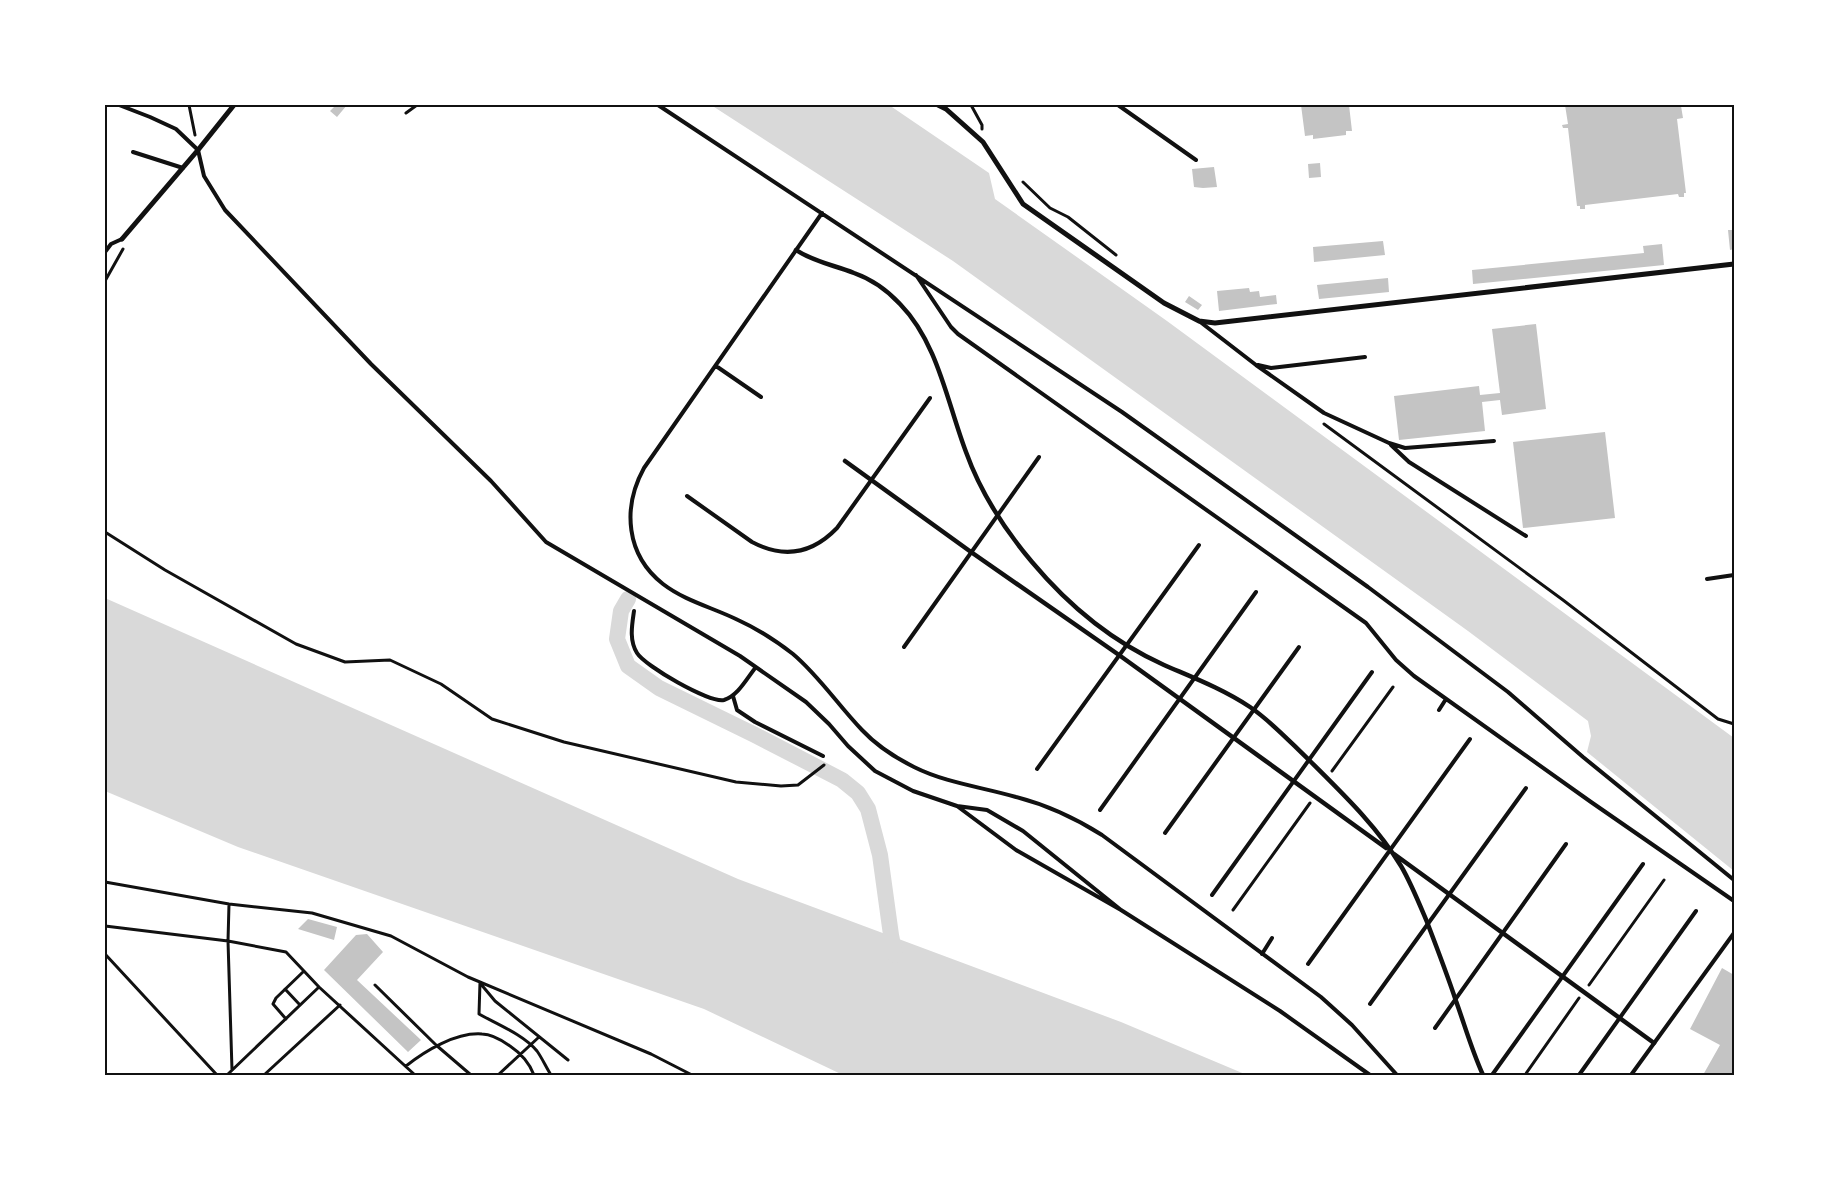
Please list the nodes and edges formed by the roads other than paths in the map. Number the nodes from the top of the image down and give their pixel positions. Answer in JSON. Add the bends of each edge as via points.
{"nodes":[{"id":1,"x":119,"y":105,"type":"edge"},
{"id":2,"x":234,"y":105,"type":"edge"},
{"id":3,"x":658,"y":105,"type":"edge"},
{"id":4,"x":938,"y":105,"type":"edge"},
{"id":5,"x":1118,"y":105,"type":"edge"},
{"id":6,"x":948,"y":107,"type":"edge"},
{"id":7,"x":198,"y":150,"type":"junction"},
{"id":8,"x":133,"y":152,"type":"dead end"},
{"id":9,"x":1196,"y":160,"type":"dead end"},
{"id":10,"x":183,"y":168,"type":"junction"},
{"id":11,"x":822,"y":213,"type":"junction"},
{"id":12,"x":122,"y":239,"type":"joint"},
{"id":13,"x":796,"y":250,"type":"junction"},
{"id":14,"x":105,"y":252,"type":"edge"},
{"id":15,"x":1734,"y":264,"type":"edge"},
{"id":16,"x":915,"y":274,"type":"junction"},
{"id":17,"x":1199,"y":321,"type":"junction"},
{"id":18,"x":1365,"y":357,"type":"dead end"},
{"id":19,"x":1256,"y":365,"type":"junction"},
{"id":20,"x":716,"y":366,"type":"junction"},
{"id":21,"x":761,"y":397,"type":"dead end"},
{"id":22,"x":930,"y":398,"type":"dead end"},
{"id":23,"x":1494,"y":440,"type":"dead end"},
{"id":24,"x":1389,"y":443,"type":"junction"},
{"id":25,"x":1039,"y":457,"type":"dead end"},
{"id":26,"x":845,"y":461,"type":"dead end"},
{"id":27,"x":871,"y":480,"type":"junction"},
{"id":28,"x":687,"y":496,"type":"dead end"},
{"id":29,"x":998,"y":515,"type":"junction"},
{"id":30,"x":1526,"y":536,"type":"dead end"},
{"id":31,"x":1198,"y":545,"type":"dead end"},
{"id":32,"x":971,"y":552,"type":"junction"},
{"id":33,"x":1734,"y":575,"type":"edge"},
{"id":34,"x":1707,"y":579,"type":"dead end"},
{"id":35,"x":1256,"y":592,"type":"dead end"},
{"id":36,"x":634,"y":611,"type":"dead end"},
{"id":37,"x":1127,"y":644,"type":"junction"},
{"id":38,"x":904,"y":647,"type":"dead end"},
{"id":39,"x":1299,"y":647,"type":"dead end"},
{"id":40,"x":1119,"y":655,"type":"junction"},
{"id":41,"x":756,"y":667,"type":"junction"},
{"id":42,"x":1372,"y":672,"type":"dead end"},
{"id":43,"x":1195,"y":678,"type":"junction"},
{"id":44,"x":734,"y":696,"type":"junction"},
{"id":45,"x":1446,"y":698,"type":"junction"},
{"id":46,"x":1180,"y":699,"type":"junction"},
{"id":47,"x":1254,"y":710,"type":"junction"},
{"id":48,"x":1439,"y":710,"type":"dead end"},
{"id":49,"x":1234,"y":738,"type":"junction"},
{"id":50,"x":1470,"y":739,"type":"dead end"},
{"id":51,"x":823,"y":756,"type":"dead end"},
{"id":52,"x":1308,"y":760,"type":"junction"},
{"id":53,"x":1037,"y":769,"type":"dead end"},
{"id":54,"x":1293,"y":781,"type":"junction"},
{"id":55,"x":1526,"y":788,"type":"dead end"},
{"id":56,"x":958,"y":806,"type":"junction"},
{"id":57,"x":1100,"y":810,"type":"dead end"},
{"id":58,"x":1165,"y":833,"type":"dead end"},
{"id":59,"x":1566,"y":844,"type":"dead end"},
{"id":60,"x":1390,"y":851,"type":"junction"},
{"id":61,"x":1643,"y":864,"type":"dead end"},
{"id":62,"x":1734,"y":880,"type":"edge"},
{"id":63,"x":1450,"y":894,"type":"junction"},
{"id":64,"x":1212,"y":895,"type":"dead end"},
{"id":65,"x":1734,"y":900,"type":"edge"},
{"id":66,"x":1121,"y":910,"type":"junction"},
{"id":67,"x":1696,"y":912,"type":"dead end"},
{"id":68,"x":1428,"y":924,"type":"junction"},
{"id":69,"x":1503,"y":933,"type":"junction"},
{"id":70,"x":1734,"y":933,"type":"edge"},
{"id":71,"x":1272,"y":938,"type":"dead end"},
{"id":72,"x":1262,"y":954,"type":"junction"},
{"id":73,"x":1308,"y":964,"type":"dead end"},
{"id":74,"x":1562,"y":976,"type":"junction"},
{"id":75,"x":1456,"y":999,"type":"junction"},
{"id":76,"x":1370,"y":1004,"type":"dead end"},
{"id":77,"x":1619,"y":1018,"type":"junction"},
{"id":78,"x":1435,"y":1028,"type":"dead end"},
{"id":79,"x":1654,"y":1043,"type":"junction"},
{"id":80,"x":1370,"y":1075,"type":"edge"},
{"id":81,"x":1397,"y":1075,"type":"edge"},
{"id":82,"x":1483,"y":1075,"type":"edge"},
{"id":83,"x":1492,"y":1075,"type":"edge"},
{"id":84,"x":1579,"y":1075,"type":"edge"},
{"id":85,"x":1630,"y":1075,"type":"edge"}],
"edges":[{"from":1,"to":7,"type":"lane","via":[[176,129]]},
{"from":2,"to":7,"type":"street"},
{"from":3,"to":11,"type":"lane"},
{"from":4,"to":6,"type":"street"},
{"from":5,"to":9,"type":"lane"},
{"from":6,"to":17,"type":"street","via":[[983,142],[1023,204],[1164,303]]},
{"from":7,"to":10,"type":"street"},
{"from":7,"to":41,"type":"lane","via":[[204,176],[225,210],[371,364],[491,481],[546,542]]},
{"from":8,"to":10,"type":"lane"},
{"from":10,"to":12,"type":"street"},
{"from":11,"to":13,"type":"lane"},
{"from":11,"to":16,"type":"lane"},
{"from":12,"to":14,"type":"lane","via":[[111,244]]},
{"from":13,"to":20,"type":"lane"},
{"from":13,"to":29,"type":"street","via":[[818,262],[867,279],[890,294],[908,313],[929,345],[967,454]]},
{"from":15,"to":17,"type":"street","via":[[1215,323]]},
{"from":16,"to":45,"type":"lane","via":[[958,334],[1366,623],[1396,660]]},
{"from":16,"to":62,"type":"lane","via":[[1122,412],[1368,587],[1508,692]]},
{"from":17,"to":19,"type":"lane"},
{"from":18,"to":19,"type":"lane","via":[[1271,368]]},
{"from":19,"to":24,"type":"lane","via":[[1324,413]]},
{"from":20,"to":21,"type":"lane"},
{"from":20,"to":72,"type":"lane","via":[[644,468],[633,493],[632,534],[640,556],[654,576],[673,590],[739,620],[781,646],[814,674],[862,731],[896,756],[933,775],[1040,804],[1083,823]]},
{"from":22,"to":27,"type":"lane"},
{"from":23,"to":24,"type":"lane","via":[[1405,448]]},
{"from":24,"to":30,"type":"lane","via":[[1409,462]]},
{"from":25,"to":29,"type":"lane"},
{"from":26,"to":27,"type":"street"},
{"from":27,"to":28,"type":"lane","via":[[829,536],[810,548],[787,552],[769,550],[752,542]]},
{"from":27,"to":32,"type":"street"},
{"from":29,"to":32,"type":"lane"},
{"from":29,"to":37,"type":"street","via":[[1051,583],[1098,626]]},
{"from":31,"to":37,"type":"lane"},
{"from":32,"to":38,"type":"lane"},
{"from":32,"to":40,"type":"street"},
{"from":33,"to":34,"type":"lane"},
{"from":35,"to":43,"type":"lane"},
{"from":36,"to":44,"type":"lane","via":[[630,632],[636,652],[648,665],[701,695],[722,700]]},
{"from":37,"to":40,"type":"lane"},
{"from":37,"to":43,"type":"street"},
{"from":39,"to":47,"type":"lane"},
{"from":40,"to":46,"type":"street"},
{"from":40,"to":53,"type":"lane"},
{"from":41,"to":44,"type":"lane"},
{"from":41,"to":56,"type":"lane","via":[[806,702],[876,771],[913,790]]},
{"from":42,"to":52,"type":"lane"},
{"from":43,"to":46,"type":"lane"},
{"from":43,"to":47,"type":"street"},
{"from":44,"to":51,"type":"lane","via":[[737,710]]},
{"from":45,"to":48,"type":"lane"},
{"from":45,"to":65,"type":"lane"},
{"from":46,"to":49,"type":"street"},
{"from":46,"to":57,"type":"lane"},
{"from":47,"to":49,"type":"lane"},
{"from":47,"to":52,"type":"street"},
{"from":49,"to":54,"type":"street"},
{"from":49,"to":58,"type":"lane"},
{"from":50,"to":60,"type":"lane"},
{"from":52,"to":54,"type":"lane"},
{"from":52,"to":60,"type":"street","via":[[1352,801]]},
{"from":54,"to":60,"type":"street"},
{"from":54,"to":64,"type":"lane"},
{"from":55,"to":63,"type":"lane"},
{"from":56,"to":66,"type":"lane","via":[[1016,850]]},
{"from":56,"to":66,"type":"lane","via":[[987,810],[1023,831]]},
{"from":59,"to":69,"type":"lane"},
{"from":60,"to":63,"type":"street"},
{"from":60,"to":68,"type":"street","via":[[1401,866]]},
{"from":60,"to":73,"type":"lane"},
{"from":61,"to":74,"type":"lane"},
{"from":63,"to":68,"type":"lane"},
{"from":63,"to":69,"type":"street"},
{"from":66,"to":80,"type":"lane","via":[[1280,1011]]},
{"from":67,"to":77,"type":"lane"},
{"from":68,"to":75,"type":"street"},
{"from":68,"to":76,"type":"lane"},
{"from":69,"to":74,"type":"street"},
{"from":69,"to":75,"type":"lane"},
{"from":70,"to":79,"type":"lane"},
{"from":71,"to":72,"type":"lane"},
{"from":72,"to":81,"type":"lane","via":[[1338,1012]]},
{"from":74,"to":77,"type":"street"},
{"from":74,"to":83,"type":"lane"},
{"from":75,"to":78,"type":"lane"},
{"from":75,"to":82,"type":"street"},
{"from":77,"to":79,"type":"street"},
{"from":77,"to":84,"type":"lane"},
{"from":79,"to":85,"type":"lane"}]}
